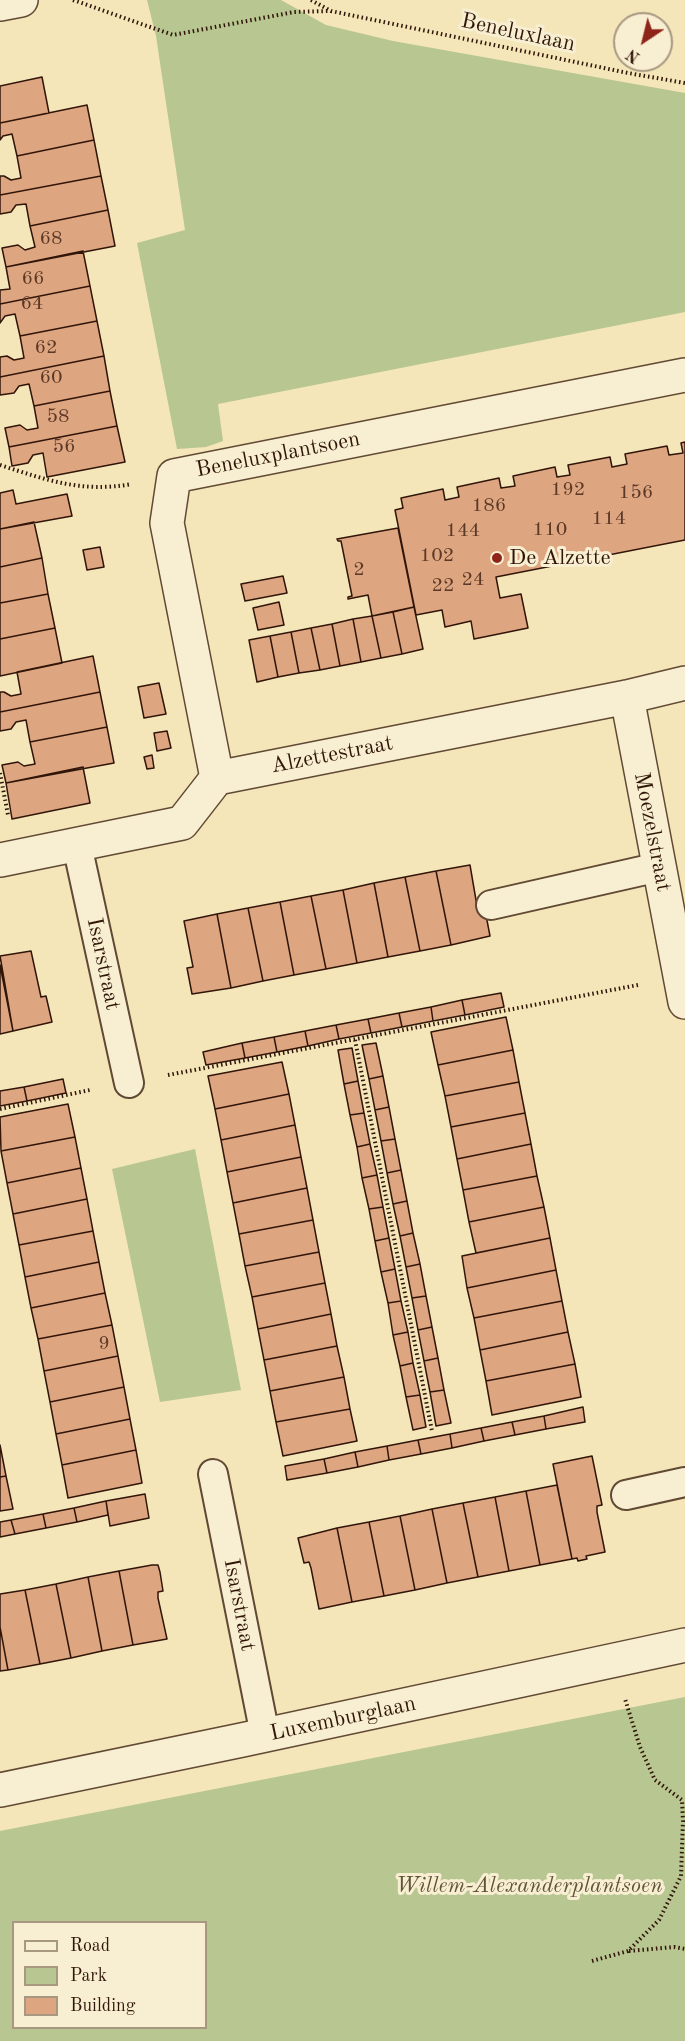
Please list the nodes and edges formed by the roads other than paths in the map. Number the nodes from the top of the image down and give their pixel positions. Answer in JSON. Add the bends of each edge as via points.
{"nodes":[{"id":1,"x":21,"y":0,"type":"edge"},
{"id":2,"x":0,"y":4,"type":"edge"},
{"id":3,"x":685,"y":375,"type":"edge"},
{"id":4,"x":685,"y":683,"type":"edge"},
{"id":5,"x":627,"y":698,"type":"junction"},
{"id":6,"x":218,"y":778,"type":"junction"},
{"id":7,"x":77,"y":844,"type":"junction"},
{"id":8,"x":0,"y":860,"type":"edge"},
{"id":9,"x":659,"y":867,"type":"junction"},
{"id":10,"x":492,"y":905,"type":"dead end"},
{"id":11,"x":683,"y":989,"type":"edge"},
{"id":12,"x":129,"y":1083,"type":"road end"},
{"id":13,"x":213,"y":1474,"type":"dead end"},
{"id":14,"x":685,"y":1482,"type":"edge"},
{"id":15,"x":626,"y":1495,"type":"dead end"},
{"id":16,"x":685,"y":1645,"type":"edge"},
{"id":17,"x":265,"y":1735,"type":"junction"},
{"id":18,"x":0,"y":1790,"type":"edge"}],
"edges":[{"from":1,"to":2,"type":"street"},
{"from":3,"to":6,"type":"street","name":"Beneluxplantsoen","via":[[174,476],[166,523]]},
{"from":4,"to":5,"type":"street","name":"Alzettestraat"},
{"from":5,"to":6,"type":"street","name":"Alzettestraat"},
{"from":5,"to":9,"type":"street","name":"Moezelstraat"},
{"from":6,"to":7,"type":"street","via":[[182,822]]},
{"from":7,"to":8,"type":"street"},
{"from":7,"to":12,"type":"lane","name":"Isarstraat"},
{"from":9,"to":10,"type":"lane"},
{"from":9,"to":11,"type":"street","name":"Moezelstraat"},
{"from":13,"to":17,"type":"lane","name":"Isarstraat"},
{"from":14,"to":15,"type":"lane"},
{"from":16,"to":17,"type":"street","name":"Luxemburglaan"},
{"from":17,"to":18,"type":"street","name":"Luxemburglaan"}]}
